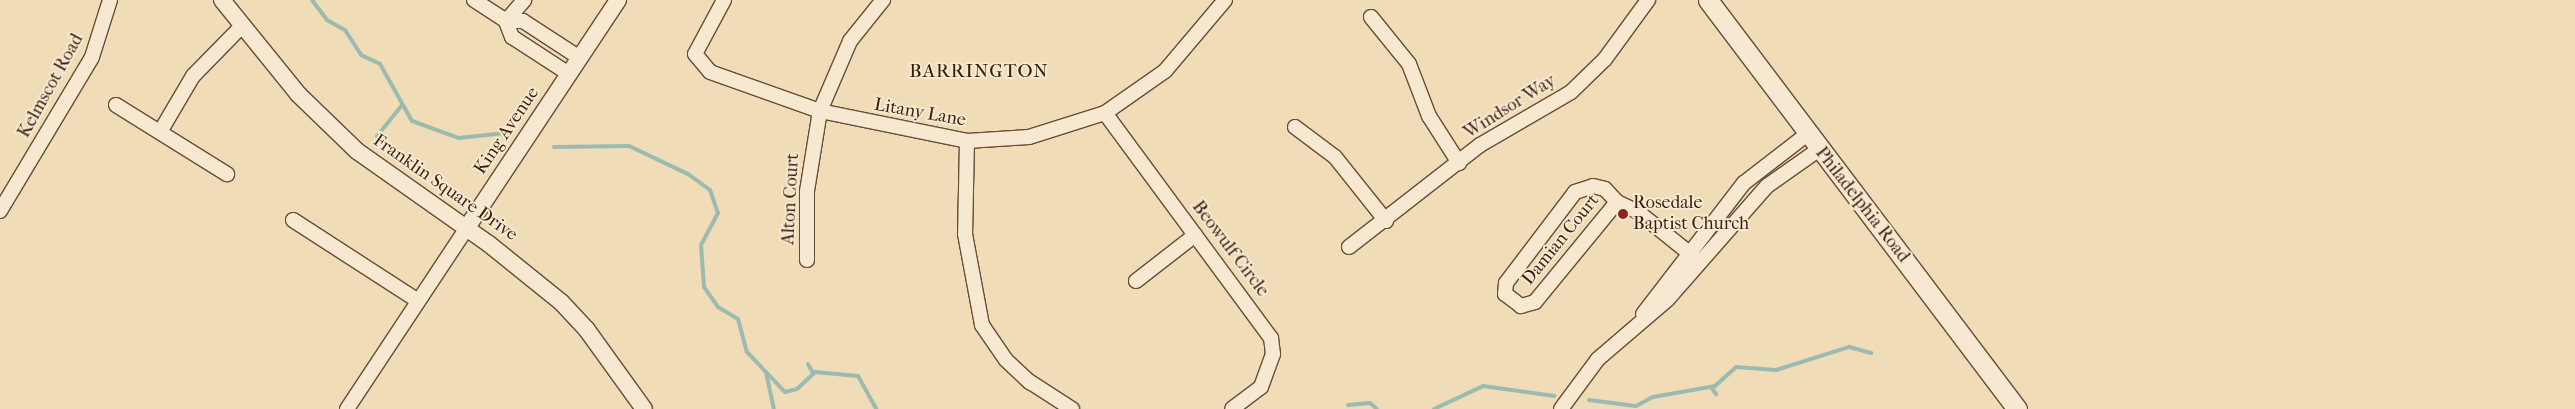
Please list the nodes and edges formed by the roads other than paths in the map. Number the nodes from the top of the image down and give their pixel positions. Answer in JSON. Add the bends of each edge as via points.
{"nodes":[{"id":1,"x":110,"y":0,"type":"edge"},
{"id":2,"x":222,"y":0,"type":"edge"},
{"id":3,"x":474,"y":0,"type":"edge"},
{"id":4,"x":524,"y":0,"type":"edge"},
{"id":5,"x":618,"y":0,"type":"edge"},
{"id":6,"x":724,"y":0,"type":"edge"},
{"id":7,"x":883,"y":0,"type":"edge"},
{"id":8,"x":1225,"y":0,"type":"edge"},
{"id":9,"x":1648,"y":0,"type":"edge"},
{"id":10,"x":1708,"y":0,"type":"edge"},
{"id":11,"x":1371,"y":17,"type":"dead end"},
{"id":12,"x":506,"y":21,"type":"junction"},
{"id":13,"x":241,"y":27,"type":"junction"},
{"id":14,"x":580,"y":58,"type":"junction"},
{"id":15,"x":569,"y":74,"type":"junction"},
{"id":16,"x":116,"y":105,"type":"dead end"},
{"id":17,"x":820,"y":111,"type":"junction"},
{"id":18,"x":1105,"y":113,"type":"junction"},
{"id":19,"x":1295,"y":127,"type":"dead end"},
{"id":20,"x":160,"y":132,"type":"junction"},
{"id":21,"x":967,"y":141,"type":"junction"},
{"id":22,"x":1812,"y":142,"type":"junction"},
{"id":23,"x":1459,"y":163,"type":"junction"},
{"id":24,"x":227,"y":174,"type":"dead end"},
{"id":25,"x":1617,"y":202,"type":"junction"},
{"id":26,"x":0,"y":211,"type":"edge"},
{"id":27,"x":293,"y":220,"type":"dead end"},
{"id":28,"x":1386,"y":221,"type":"junction"},
{"id":29,"x":466,"y":229,"type":"junction"},
{"id":30,"x":1196,"y":235,"type":"junction"},
{"id":31,"x":1349,"y":246,"type":"dead end"},
{"id":32,"x":1687,"y":251,"type":"junction"},
{"id":33,"x":807,"y":260,"type":"dead end"},
{"id":34,"x":1700,"y":262,"type":"junction"},
{"id":35,"x":1136,"y":281,"type":"dead end"},
{"id":36,"x":418,"y":301,"type":"junction"},
{"id":37,"x":1629,"y":333,"type":"junction"},
{"id":38,"x":347,"y":409,"type":"edge"},
{"id":39,"x":644,"y":409,"type":"edge"},
{"id":40,"x":1072,"y":409,"type":"edge"},
{"id":41,"x":1232,"y":409,"type":"edge"},
{"id":42,"x":1561,"y":409,"type":"edge"},
{"id":43,"x":2018,"y":409,"type":"edge"}],
"edges":[{"from":1,"to":26,"type":"street","name":"Kelmscot Road","via":[[92,57]]},
{"from":2,"to":13,"type":"street","name":"Franklin Square Drive"},
{"from":3,"to":12,"type":"street"},
{"from":4,"to":12,"type":"street"},
{"from":5,"to":14,"type":"street","name":"King Avenue"},
{"from":6,"to":17,"type":"street","name":"Litany Lane","via":[[695,54],[710,72],[733,83]]},
{"from":7,"to":17,"type":"street","name":"Alton Court","via":[[850,41]]},
{"from":8,"to":18,"type":"street","name":"Litany Lane","via":[[1165,71]]},
{"from":9,"to":23,"type":"street","name":"Windsor Way","via":[[1589,76]]},
{"from":10,"to":22,"type":"main road","name":"Philadelphia Road"},
{"from":11,"to":23,"type":"street","via":[[1409,64],[1429,116]]},
{"from":12,"to":14,"type":"street","via":[[523,21]]},
{"from":12,"to":15,"type":"street","via":[[512,37]]},
{"from":13,"to":20,"type":"street","via":[[193,76]]},
{"from":13,"to":29,"type":"street","name":"Franklin Square Drive","via":[[330,126],[384,172]]},
{"from":14,"to":15,"type":"street","name":"King Avenue"},
{"from":15,"to":29,"type":"street","name":"King Avenue"},
{"from":16,"to":20,"type":"street"},
{"from":17,"to":21,"type":"street","name":"Litany Lane"},
{"from":17,"to":33,"type":"street","name":"Alton Court","via":[[807,191]]},
{"from":18,"to":21,"type":"street","name":"Litany Lane","via":[[1029,137]]},
{"from":18,"to":30,"type":"street","name":"Beowulf Circle"},
{"from":19,"to":28,"type":"street","via":[[1335,157]]},
{"from":20,"to":24,"type":"street"},
{"from":21,"to":40,"type":"street","via":[[965,234],[982,325],[1012,366]]},
{"from":22,"to":32,"type":"street","via":[[1744,183]]},
{"from":22,"to":34,"type":"street","via":[[1767,186]]},
{"from":22,"to":43,"type":"main road","name":"Philadelphia Road"},
{"from":23,"to":28,"type":"street","name":"Windsor Way"},
{"from":25,"to":25,"type":"street","name":"Damian Court","via":[[1535,302],[1521,306],[1506,294],[1506,283],[1575,192],[1600,187]]},
{"from":25,"to":32,"type":"street","name":"Damian Court"},
{"from":27,"to":36,"type":"street"},
{"from":28,"to":31,"type":"street","name":"Windsor Way"},
{"from":29,"to":36,"type":"street","name":"King Avenue"},
{"from":29,"to":39,"type":"street","name":"Franklin Square Drive","via":[[561,302],[592,336]]},
{"from":30,"to":35,"type":"street"},
{"from":30,"to":41,"type":"street","name":"Beowulf Circle","via":[[1271,338],[1272,354],[1261,387]]},
{"from":32,"to":34,"type":"street","name":"Damian Court"},
{"from":32,"to":37,"type":"street"},
{"from":34,"to":37,"type":"street","via":[[1668,299]]},
{"from":36,"to":38,"type":"street","name":"King Avenue"},
{"from":37,"to":42,"type":"street","via":[[1598,360]]}]}
